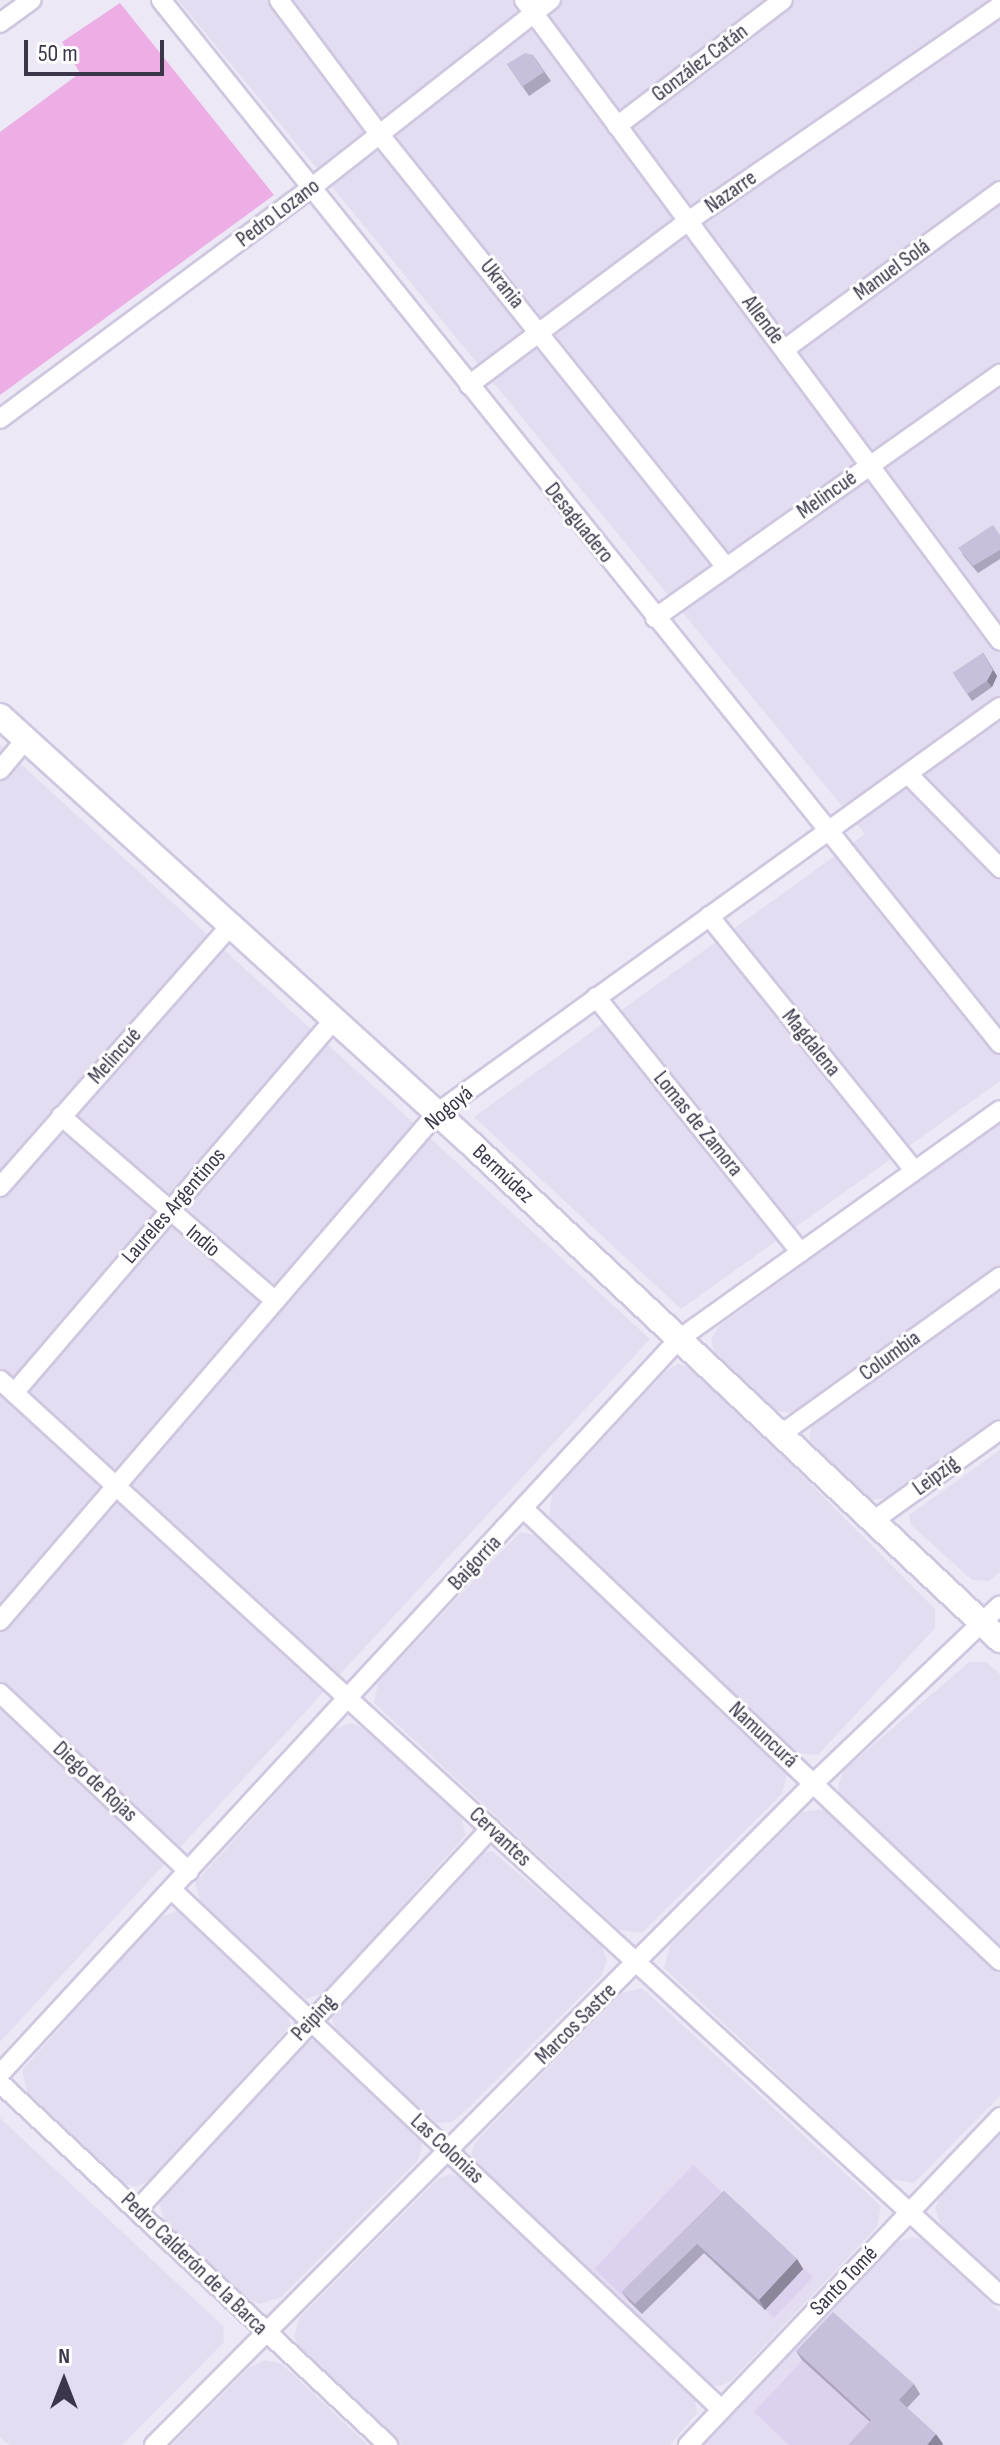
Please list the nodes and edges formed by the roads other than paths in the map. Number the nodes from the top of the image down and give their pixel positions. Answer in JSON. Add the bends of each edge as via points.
{"nodes":[{"id":1,"x":161,"y":0,"type":"edge"},
{"id":2,"x":279,"y":0,"type":"edge"},
{"id":3,"x":551,"y":0,"type":"edge"},
{"id":4,"x":783,"y":0,"type":"edge"},
{"id":5,"x":20,"y":3,"type":"edge"},
{"id":6,"x":529,"y":6,"type":"edge"},
{"id":7,"x":1000,"y":6,"type":"edge"},
{"id":8,"x":0,"y":23,"type":"edge"},
{"id":9,"x":617,"y":126,"type":"junction"},
{"id":10,"x":380,"y":135,"type":"junction"},
{"id":11,"x":311,"y":188,"type":"junction"},
{"id":12,"x":1000,"y":191,"type":"edge"},
{"id":13,"x":687,"y":222,"type":"junction"},
{"id":14,"x":541,"y":333,"type":"junction"},
{"id":15,"x":785,"y":349,"type":"junction"},
{"id":16,"x":1000,"y":374,"type":"edge"},
{"id":17,"x":469,"y":385,"type":"junction"},
{"id":18,"x":0,"y":419,"type":"edge"},
{"id":19,"x":867,"y":466,"type":"junction"},
{"id":20,"x":726,"y":567,"type":"junction"},
{"id":21,"x":655,"y":618,"type":"junction"},
{"id":22,"x":1000,"y":641,"type":"edge"},
{"id":23,"x":1000,"y":707,"type":"edge"},
{"id":24,"x":0,"y":716,"type":"edge"},
{"id":25,"x":26,"y":739,"type":"junction"},
{"id":26,"x":0,"y":770,"type":"edge"},
{"id":27,"x":908,"y":774,"type":"junction"},
{"id":28,"x":829,"y":831,"type":"junction"},
{"id":29,"x":1000,"y":868,"type":"edge"},
{"id":30,"x":709,"y":916,"type":"junction"},
{"id":31,"x":230,"y":926,"type":"junction"},
{"id":32,"x":596,"y":997,"type":"junction"},
{"id":33,"x":335,"y":1019,"type":"junction"},
{"id":34,"x":1000,"y":1044,"type":"edge"},
{"id":35,"x":1000,"y":1110,"type":"edge"},
{"id":36,"x":437,"y":1113,"type":"junction"},
{"id":37,"x":61,"y":1116,"type":"junction"},
{"id":38,"x":914,"y":1170,"type":"junction"},
{"id":39,"x":0,"y":1187,"type":"edge"},
{"id":40,"x":169,"y":1212,"type":"junction"},
{"id":41,"x":800,"y":1252,"type":"junction"},
{"id":42,"x":1000,"y":1277,"type":"edge"},
{"id":43,"x":275,"y":1301,"type":"junction"},
{"id":44,"x":679,"y":1339,"type":"junction"},
{"id":45,"x":7,"y":1386,"type":"edge"},
{"id":46,"x":1000,"y":1430,"type":"edge"},
{"id":47,"x":780,"y":1435,"type":"junction"},
{"id":48,"x":116,"y":1486,"type":"junction"},
{"id":49,"x":525,"y":1510,"type":"junction"},
{"id":50,"x":873,"y":1521,"type":"junction"},
{"id":51,"x":1000,"y":1605,"type":"edge"},
{"id":52,"x":979,"y":1620,"type":"junction"},
{"id":53,"x":0,"y":1621,"type":"edge"},
{"id":54,"x":1000,"y":1640,"type":"edge"},
{"id":55,"x":0,"y":1693,"type":"edge"},
{"id":56,"x":349,"y":1699,"type":"junction"},
{"id":57,"x":814,"y":1783,"type":"junction"},
{"id":58,"x":491,"y":1828,"type":"junction"},
{"id":59,"x":189,"y":1872,"type":"junction"},
{"id":60,"x":172,"y":1890,"type":"junction"},
{"id":61,"x":1000,"y":1961,"type":"edge"},
{"id":62,"x":637,"y":1964,"type":"junction"},
{"id":63,"x":311,"y":2021,"type":"junction"},
{"id":64,"x":0,"y":2074,"type":"edge"},
{"id":65,"x":0,"y":2083,"type":"edge"},
{"id":66,"x":1000,"y":2117,"type":"edge"},
{"id":67,"x":448,"y":2150,"type":"junction"},
{"id":68,"x":138,"y":2209,"type":"junction"},
{"id":69,"x":911,"y":2211,"type":"junction"},
{"id":70,"x":1000,"y":2295,"type":"edge"},
{"id":71,"x":266,"y":2332,"type":"junction"},
{"id":72,"x":721,"y":2409,"type":"junction"},
{"id":73,"x":154,"y":2445,"type":"edge"},
{"id":74,"x":388,"y":2445,"type":"edge"},
{"id":75,"x":688,"y":2445,"type":"edge"}],
"edges":[{"from":1,"to":11,"type":"street","name":"Desaguadero"},
{"from":2,"to":10,"type":"street","name":"Ukrania"},
{"from":3,"to":6,"type":"street","name":"Pedro Lozano"},
{"from":4,"to":9,"type":"street","name":"González Catán"},
{"from":5,"to":8,"type":"street"},
{"from":6,"to":9,"type":"street","name":"Allende"},
{"from":6,"to":10,"type":"street","name":"Pedro Lozano"},
{"from":7,"to":13,"type":"street","name":"Nazarre"},
{"from":9,"to":13,"type":"street","name":"Allende"},
{"from":10,"to":11,"type":"street","name":"Pedro Lozano"},
{"from":10,"to":14,"type":"street","name":"Ukrania"},
{"from":11,"to":17,"type":"street","name":"Desaguadero"},
{"from":11,"to":18,"type":"street","name":"Pedro Lozano"},
{"from":12,"to":15,"type":"street","name":"Manuel Solá"},
{"from":13,"to":14,"type":"street","name":"Nazarre"},
{"from":13,"to":15,"type":"street","name":"Allende"},
{"from":14,"to":17,"type":"street","name":"Nazarre"},
{"from":14,"to":20,"type":"street","name":"Ukrania"},
{"from":15,"to":19,"type":"street","name":"Allende"},
{"from":16,"to":19,"type":"street","name":"Melincué"},
{"from":17,"to":21,"type":"street","name":"Desaguadero"},
{"from":19,"to":20,"type":"street","name":"Melincué"},
{"from":19,"to":22,"type":"street","name":"Allende"},
{"from":20,"to":21,"type":"street","name":"Melincué"},
{"from":21,"to":28,"type":"street","name":"Desaguadero"},
{"from":23,"to":27,"type":"street","name":"Nogoyá"},
{"from":24,"to":25,"type":"street","name":"Bermúdez"},
{"from":25,"to":26,"type":"street"},
{"from":25,"to":31,"type":"street","name":"Bermúdez"},
{"from":27,"to":28,"type":"street","name":"Nogoyá"},
{"from":27,"to":29,"type":"street"},
{"from":28,"to":30,"type":"street","name":"Nogoyá"},
{"from":28,"to":34,"type":"street","name":"Desaguadero"},
{"from":30,"to":32,"type":"street","name":"Nogoyá"},
{"from":30,"to":38,"type":"street","name":"Magdalena"},
{"from":31,"to":33,"type":"street","name":"Bermúdez"},
{"from":31,"to":37,"type":"street","name":"Melincué"},
{"from":32,"to":36,"type":"street","name":"Nogoyá"},
{"from":32,"to":41,"type":"street","name":"Lomas de Zamora"},
{"from":33,"to":36,"type":"street","name":"Bermúdez"},
{"from":33,"to":40,"type":"street","name":"Laureles Argentinos"},
{"from":35,"to":38,"type":"street","name":"Baigorria"},
{"from":36,"to":43,"type":"street","name":"Nogoyá"},
{"from":36,"to":44,"type":"street","name":"Bermúdez"},
{"from":37,"to":39,"type":"street","name":"Melincué"},
{"from":37,"to":40,"type":"street","name":"Indio"},
{"from":38,"to":41,"type":"street","name":"Baigorria"},
{"from":40,"to":43,"type":"street","name":"Indio"},
{"from":40,"to":45,"type":"street","name":"Laureles Argentinos"},
{"from":41,"to":44,"type":"street","name":"Baigorria"},
{"from":42,"to":47,"type":"street","name":"Columbia"},
{"from":43,"to":48,"type":"street","name":"Nogoyá"},
{"from":44,"to":47,"type":"street","name":"Bermúdez"},
{"from":44,"to":49,"type":"street","name":"Baigorria"},
{"from":45,"to":48,"type":"street","name":"Cervantes"},
{"from":46,"to":50,"type":"street","name":"Leipzig"},
{"from":47,"to":50,"type":"street","name":"Bermúdez"},
{"from":48,"to":53,"type":"street","name":"Nogoyá"},
{"from":48,"to":56,"type":"street","name":"Cervantes"},
{"from":49,"to":56,"type":"street","name":"Baigorria"},
{"from":49,"to":57,"type":"street","name":"Namuncurá"},
{"from":50,"to":52,"type":"street","name":"Bermúdez"},
{"from":51,"to":52,"type":"street","name":"Marcos Sastre"},
{"from":52,"to":54,"type":"street","name":"Bermúdez"},
{"from":52,"to":57,"type":"street","name":"Marcos Sastre"},
{"from":55,"to":59,"type":"street","name":"Diego de Rojas"},
{"from":56,"to":58,"type":"street","name":"Cervantes"},
{"from":56,"to":59,"type":"street","name":"Baigorria"},
{"from":57,"to":61,"type":"street","name":"Namuncurá"},
{"from":57,"to":62,"type":"street","name":"Marcos Sastre"},
{"from":58,"to":62,"type":"street","name":"Cervantes"},
{"from":58,"to":63,"type":"street","name":"Peiping"},
{"from":59,"to":60,"type":"street","name":"Baigorria"},
{"from":60,"to":63,"type":"street","name":"Las Colonias"},
{"from":60,"to":64,"type":"street","name":"Baigorria"},
{"from":62,"to":67,"type":"street","name":"Marcos Sastre"},
{"from":62,"to":69,"type":"street","name":"Cervantes"},
{"from":63,"to":67,"type":"street","name":"Las Colonias"},
{"from":63,"to":68,"type":"street","name":"Peiping"},
{"from":65,"to":68,"type":"street","name":"Pedro Calderón de la Barca"},
{"from":66,"to":69,"type":"street","name":"Santo Tomé"},
{"from":67,"to":71,"type":"street","name":"Marcos Sastre"},
{"from":67,"to":72,"type":"street","name":"Las Colonias"},
{"from":68,"to":71,"type":"street","name":"Pedro Calderón de la Barca"},
{"from":69,"to":70,"type":"street","name":"Cervantes"},
{"from":69,"to":72,"type":"street","name":"Santo Tomé"},
{"from":71,"to":73,"type":"street","name":"Marcos Sastre"},
{"from":71,"to":74,"type":"street","name":"Pedro Calderón de la Barca"},
{"from":72,"to":75,"type":"street","name":"Santo Tomé"}]}
